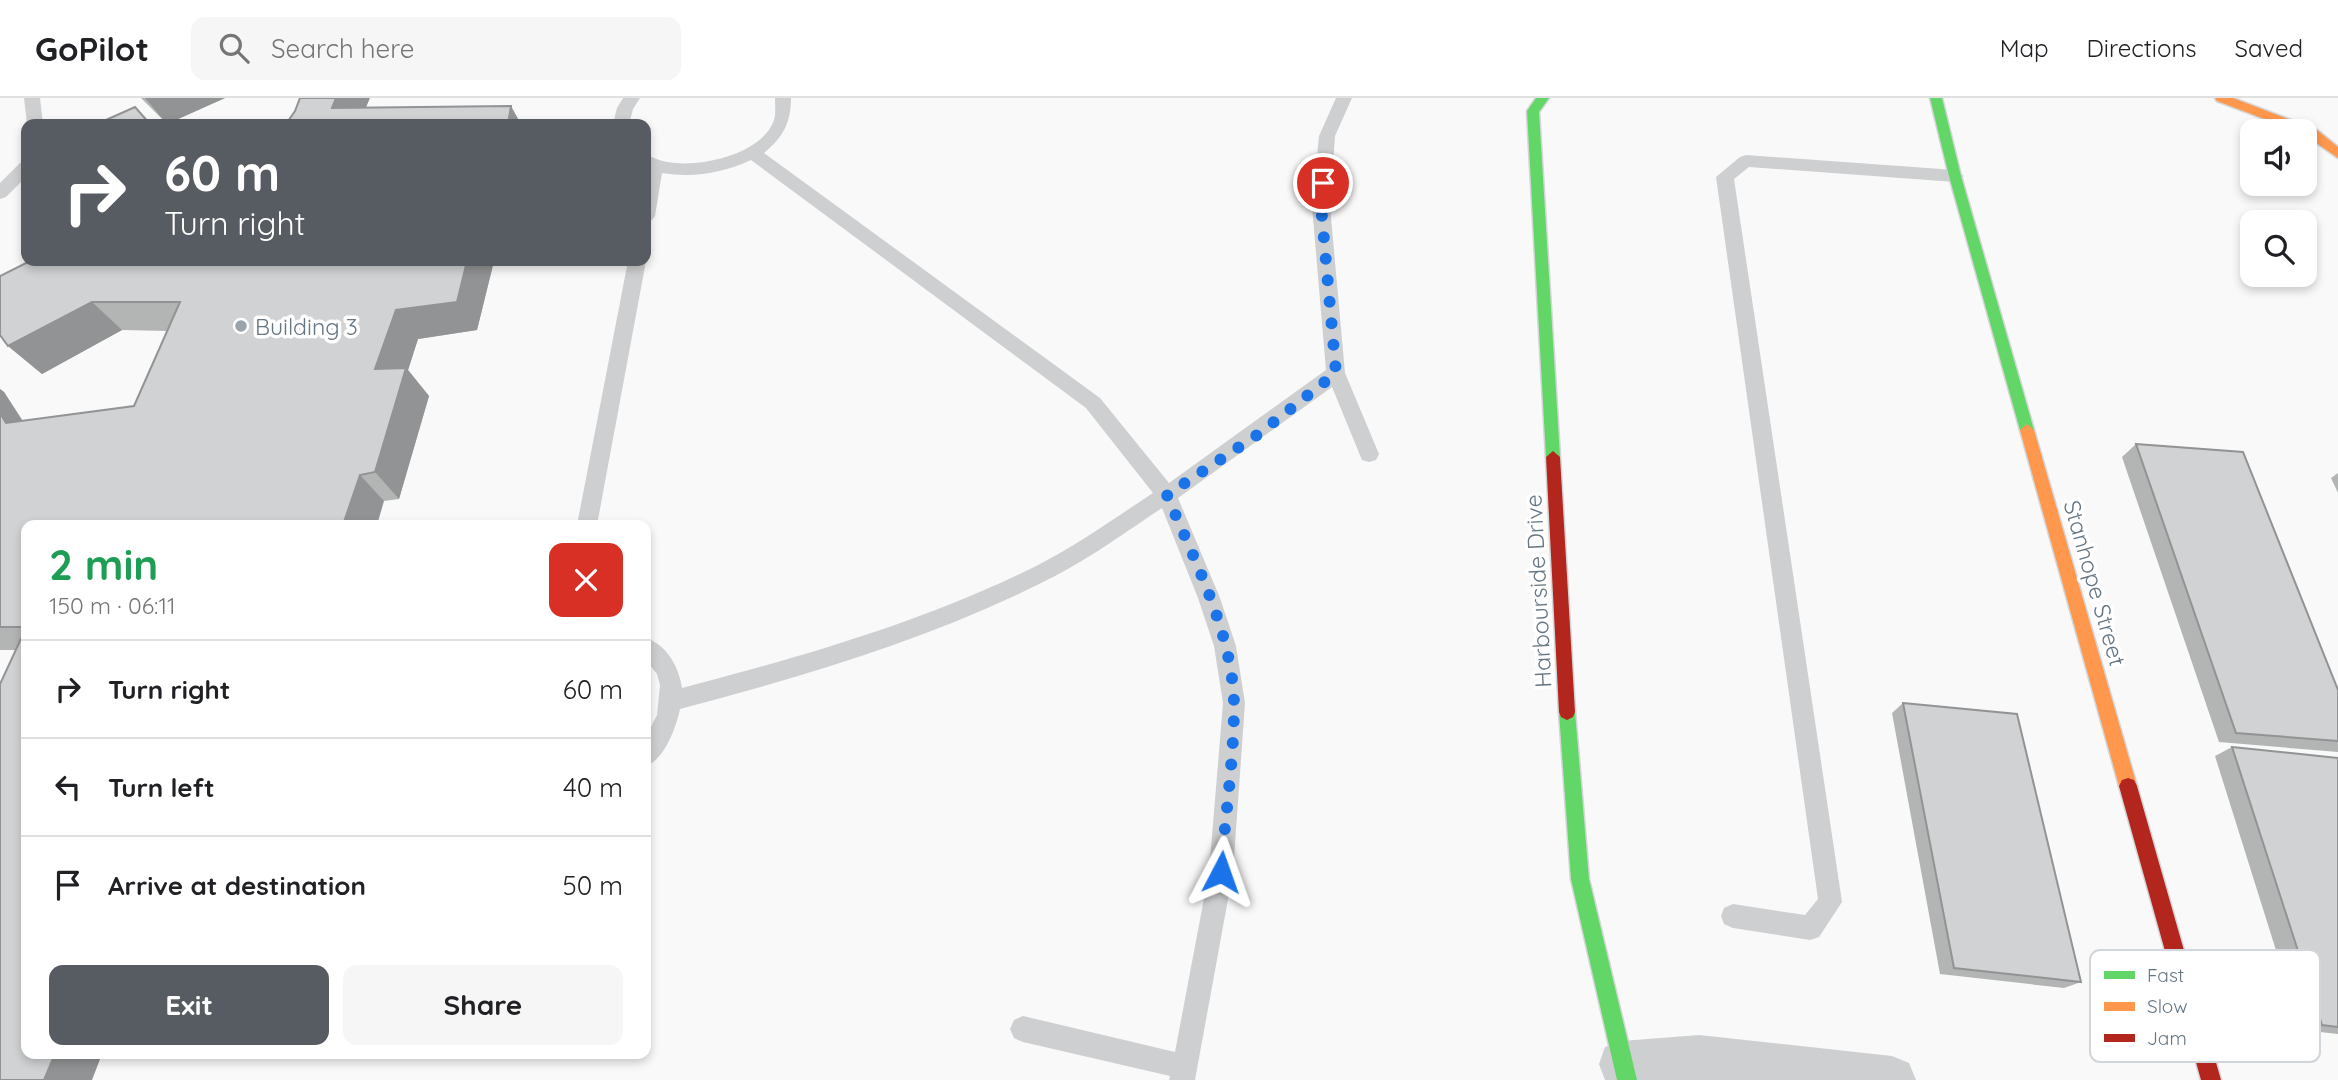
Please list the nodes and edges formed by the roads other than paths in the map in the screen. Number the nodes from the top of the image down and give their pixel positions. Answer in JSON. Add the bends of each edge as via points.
{"nodes":[{"id":1,"x":32,"y":98,"type":"edge"},
{"id":2,"x":632,"y":98,"type":"edge"},
{"id":3,"x":783,"y":98,"type":"edge"},
{"id":4,"x":1345,"y":98,"type":"edge"},
{"id":5,"x":1543,"y":98,"type":"edge"},
{"id":6,"x":1936,"y":98,"type":"edge"},
{"id":7,"x":2221,"y":98,"type":"edge"},
{"id":8,"x":34,"y":119,"type":"edge"},
{"id":9,"x":622,"y":119,"type":"edge"},
{"id":10,"x":753,"y":153,"type":"junction"},
{"id":11,"x":2338,"y":153,"type":"edge"},
{"id":12,"x":651,"y":164,"type":"edge"},
{"id":13,"x":21,"y":172,"type":"edge"},
{"id":14,"x":1955,"y":176,"type":"junction"},
{"id":15,"x":0,"y":193,"type":"edge"},
{"id":16,"x":636,"y":266,"type":"edge"},
{"id":17,"x":1336,"y":373,"type":"junction"},
{"id":18,"x":1369,"y":454,"type":"dead end"},
{"id":19,"x":1167,"y":495,"type":"junction"},
{"id":20,"x":588,"y":520,"type":"edge"},
{"id":21,"x":651,"y":650,"type":"edge"},
{"id":22,"x":672,"y":701,"type":"junction"},
{"id":23,"x":651,"y":750,"type":"edge"},
{"id":24,"x":1732,"y":916,"type":"dead end"},
{"id":25,"x":2174,"y":950,"type":"edge"},
{"id":26,"x":1023,"y":1029,"type":"dead end"},
{"id":27,"x":2206,"y":1062,"type":"edge"},
{"id":28,"x":1625,"y":1072,"type":"edge"},
{"id":29,"x":1183,"y":1073,"type":"edge"},
{"id":30,"x":1892,"y":1080,"type":"edge"},
{"id":31,"x":2211,"y":1080,"type":"edge"}],
"edges":[{"from":1,"to":8,"type":"lane"},
{"from":2,"to":9,"type":"lane"},
{"from":3,"to":10,"type":"lane","via":[[779,126]]},
{"from":4,"to":17,"type":"lane","via":[[1327,136],[1321,206]]},
{"from":5,"to":28,"type":"street","name":"Harbourside Drive","via":[[1533,111],[1580,879]]},
{"from":6,"to":14,"type":"street","name":"Stanhope Street"},
{"from":7,"to":11,"type":"street","via":[[2313,132]]},
{"from":10,"to":12,"type":"lane","via":[[705,169],[676,170]]},
{"from":10,"to":19,"type":"lane","via":[[1093,403]]},
{"from":13,"to":15,"type":"lane"},
{"from":14,"to":24,"type":"lane","via":[[1746,161],[1725,177],[1830,902],[1810,928]]},
{"from":14,"to":25,"type":"street","name":"Stanhope Street"},
{"from":16,"to":20,"type":"lane"},
{"from":17,"to":18,"type":"lane"},
{"from":17,"to":19,"type":"lane","via":[[1260,433]]},
{"from":19,"to":22,"type":"lane","via":[[1049,569],[939,618],[772,675]]},
{"from":19,"to":29,"type":"lane","via":[[1225,646],[1234,703],[1221,872]]},
{"from":21,"to":22,"type":"lane","via":[[668,674]]},
{"from":22,"to":23,"type":"lane","via":[[662,736]]},
{"from":26,"to":29,"type":"lane"},
{"from":27,"to":31,"type":"street","name":"Stanhope Street"},
{"from":28,"to":30,"type":"street","via":[[1699,1058]]}]}
